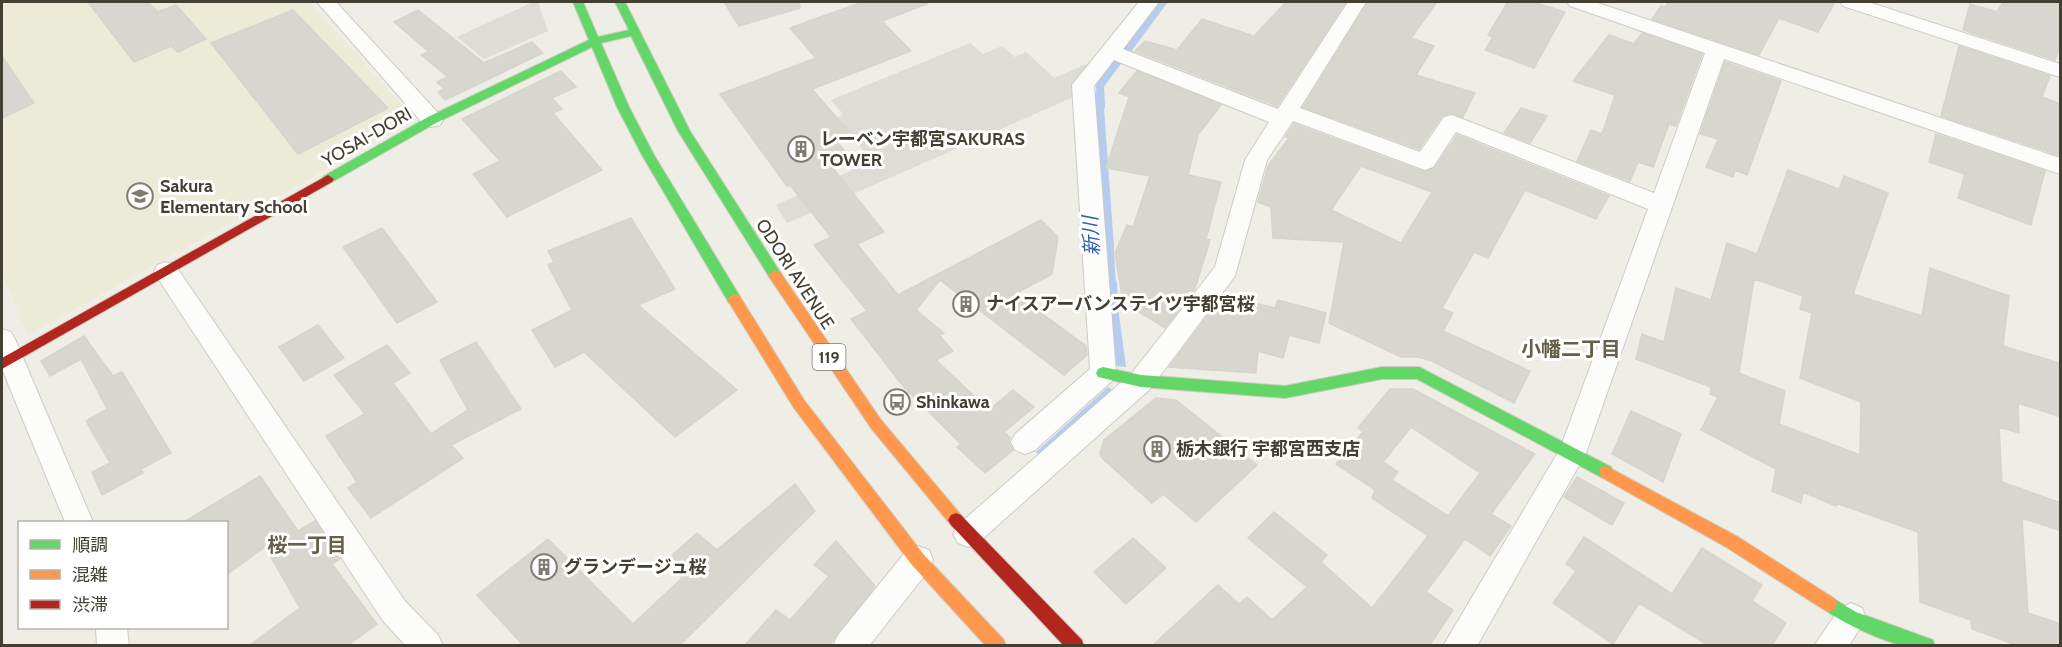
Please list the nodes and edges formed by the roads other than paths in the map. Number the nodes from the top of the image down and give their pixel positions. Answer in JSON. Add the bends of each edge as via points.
{"nodes":[{"id":1,"x":326,"y":2,"type":"edge"},
{"id":2,"x":578,"y":2,"type":"edge"},
{"id":3,"x":620,"y":2,"type":"edge"},
{"id":4,"x":1149,"y":2,"type":"edge"},
{"id":5,"x":1357,"y":2,"type":"edge"},
{"id":6,"x":1577,"y":2,"type":"edge"},
{"id":7,"x":1850,"y":2,"type":"edge"},
{"id":8,"x":634,"y":32,"type":"junction"},
{"id":9,"x":596,"y":41,"type":"junction"},
{"id":10,"x":1717,"y":49,"type":"junction"},
{"id":11,"x":1111,"y":51,"type":"junction"},
{"id":12,"x":2061,"y":70,"type":"edge"},
{"id":13,"x":1285,"y":115,"type":"junction"},
{"id":14,"x":432,"y":120,"type":"junction"},
{"id":15,"x":2061,"y":166,"type":"edge"},
{"id":16,"x":1661,"y":205,"type":"junction"},
{"id":17,"x":166,"y":271,"type":"junction"},
{"id":18,"x":4,"y":354,"type":"edge"},
{"id":19,"x":1105,"y":374,"type":"junction"},
{"id":20,"x":1135,"y":380,"type":"junction"},
{"id":21,"x":1025,"y":442,"type":"dead end"},
{"id":22,"x":1572,"y":453,"type":"junction"},
{"id":23,"x":79,"y":521,"type":"edge"},
{"id":24,"x":968,"y":534,"type":"junction"},
{"id":25,"x":918,"y":560,"type":"junction"},
{"id":26,"x":1851,"y":618,"type":"junction"},
{"id":27,"x":112,"y":629,"type":"edge"},
{"id":28,"x":113,"y":645,"type":"edge"},
{"id":29,"x":427,"y":645,"type":"edge"},
{"id":30,"x":849,"y":645,"type":"edge"},
{"id":31,"x":998,"y":645,"type":"edge"},
{"id":32,"x":1076,"y":645,"type":"edge"},
{"id":33,"x":1460,"y":645,"type":"edge"},
{"id":34,"x":1830,"y":645,"type":"edge"},
{"id":35,"x":1927,"y":645,"type":"edge"}],
"edges":[{"from":1,"to":14,"type":"street"},
{"from":2,"to":9,"type":"main road"},
{"from":3,"to":8,"type":"main road","name":"ODORI AVENUE","number":"119"},
{"from":4,"to":11,"type":"street"},
{"from":5,"to":13,"type":"street"},
{"from":6,"to":10,"type":"street"},
{"from":7,"to":12,"type":"street"},
{"from":8,"to":9,"type":"main road","name":"YOSAI-DORI"},
{"from":8,"to":24,"type":"main road","name":"ODORI AVENUE","number":"119","via":[[684,131],[808,327],[876,424]]},
{"from":9,"to":14,"type":"main road","name":"YOSAI-DORI"},
{"from":9,"to":25,"type":"main road","via":[[648,155],[694,235],[799,404]]},
{"from":10,"to":15,"type":"street"},
{"from":10,"to":16,"type":"street"},
{"from":11,"to":13,"type":"street"},
{"from":11,"to":19,"type":"street","via":[[1083,85]]},
{"from":13,"to":16,"type":"street","via":[[1425,162],[1452,122]]},
{"from":13,"to":20,"type":"street","via":[[1256,160],[1226,270]]},
{"from":14,"to":17,"type":"main road","name":"YOSAI-DORI"},
{"from":16,"to":22,"type":"street"},
{"from":17,"to":18,"type":"main road","name":"YOSAI-DORI"},
{"from":17,"to":29,"type":"street","via":[[394,611]]},
{"from":18,"to":23,"type":"street"},
{"from":19,"to":20,"type":"main road"},
{"from":19,"to":21,"type":"street"},
{"from":20,"to":22,"type":"main road","via":[[1285,392],[1382,373],[1419,373]]},
{"from":20,"to":24,"type":"street"},
{"from":22,"to":26,"type":"main road","via":[[1732,542]]},
{"from":22,"to":33,"type":"street"},
{"from":24,"to":32,"type":"main road","name":"ODORI AVENUE","number":"119"},
{"from":25,"to":30,"type":"street"},
{"from":25,"to":31,"type":"main road"},
{"from":26,"to":34,"type":"street"},
{"from":26,"to":35,"type":"main road"},
{"from":27,"to":28,"type":"street"}]}
